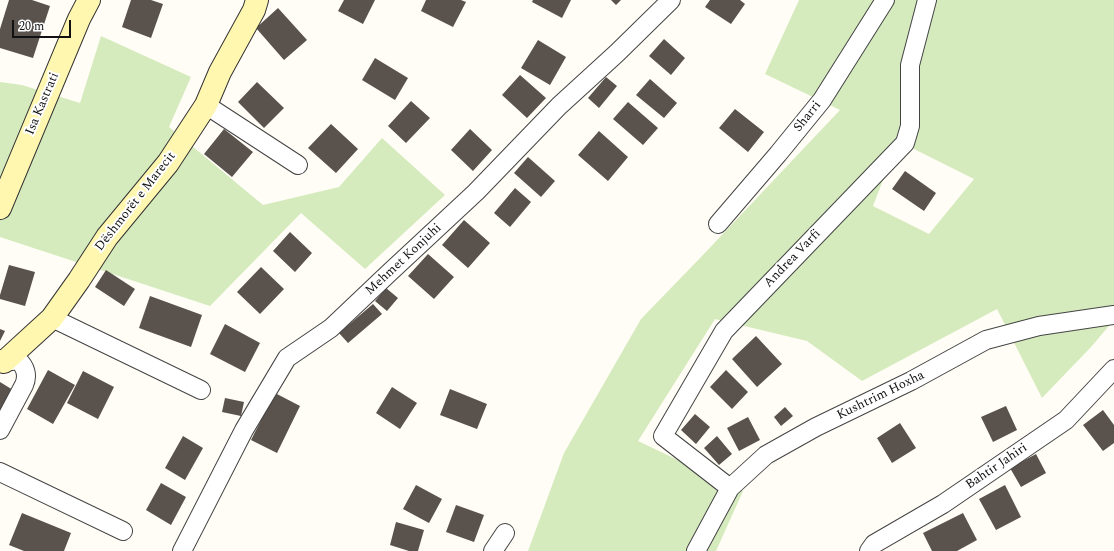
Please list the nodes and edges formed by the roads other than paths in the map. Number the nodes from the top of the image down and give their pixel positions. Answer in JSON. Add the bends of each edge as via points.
{"nodes":[{"id":1,"x":89,"y":0,"type":"edge"},
{"id":2,"x":257,"y":0,"type":"edge"},
{"id":3,"x":671,"y":0,"type":"edge"},
{"id":4,"x":885,"y":0,"type":"edge"},
{"id":5,"x":927,"y":0,"type":"edge"},
{"id":6,"x":206,"y":105,"type":"junction"},
{"id":7,"x":298,"y":165,"type":"dead end"},
{"id":8,"x":0,"y":208,"type":"edge"},
{"id":9,"x":718,"y":224,"type":"dead end"},
{"id":10,"x":1114,"y":315,"type":"edge"},
{"id":11,"x":52,"y":318,"type":"junction"},
{"id":12,"x":2,"y":362,"type":"edge"},
{"id":13,"x":1114,"y":369,"type":"edge"},
{"id":14,"x":200,"y":390,"type":"dead end"},
{"id":15,"x":0,"y":430,"type":"edge"},
{"id":16,"x":0,"y":472,"type":"edge"},
{"id":17,"x":730,"y":488,"type":"junction"},
{"id":18,"x":123,"y":531,"type":"dead end"},
{"id":19,"x":505,"y":533,"type":"dead end"},
{"id":20,"x":182,"y":551,"type":"edge"},
{"id":21,"x":493,"y":551,"type":"edge"},
{"id":22,"x":696,"y":551,"type":"edge"},
{"id":23,"x":869,"y":551,"type":"edge"}],
"edges":[{"from":1,"to":8,"type":"street","name":"Isa Kastrati"},
{"from":2,"to":6,"type":"street","name":"Dëshmorët e Marecit"},
{"from":3,"to":20,"type":"street","name":"Mehmet Konjuhi","via":[[559,106],[476,192],[331,328],[287,358],[244,430]]},
{"from":4,"to":9,"type":"street","name":"Sharri","via":[[822,100]]},
{"from":5,"to":17,"type":"street","name":"Andrea Varfi","via":[[910,65],[910,126],[905,143],[724,331],[663,436]]},
{"from":6,"to":7,"type":"street"},
{"from":6,"to":11,"type":"street","name":"Dëshmorët e Marecit","via":[[168,163],[107,236]]},
{"from":10,"to":17,"type":"street","name":"Kushtrim Hoxha","via":[[1039,326],[986,340],[766,455]]},
{"from":11,"to":12,"type":"street","name":"Dëshmorët e Marecit"},
{"from":11,"to":14,"type":"street"},
{"from":12,"to":15,"type":"street","via":[[18,360],[24,366],[26,378]]},
{"from":13,"to":23,"type":"street","name":"Bahtir Jahiri","via":[[1066,420],[943,504],[874,544]]},
{"from":16,"to":18,"type":"street"},
{"from":17,"to":22,"type":"street","name":"Kushtrim Hoxha"},
{"from":19,"to":21,"type":"street"}]}
